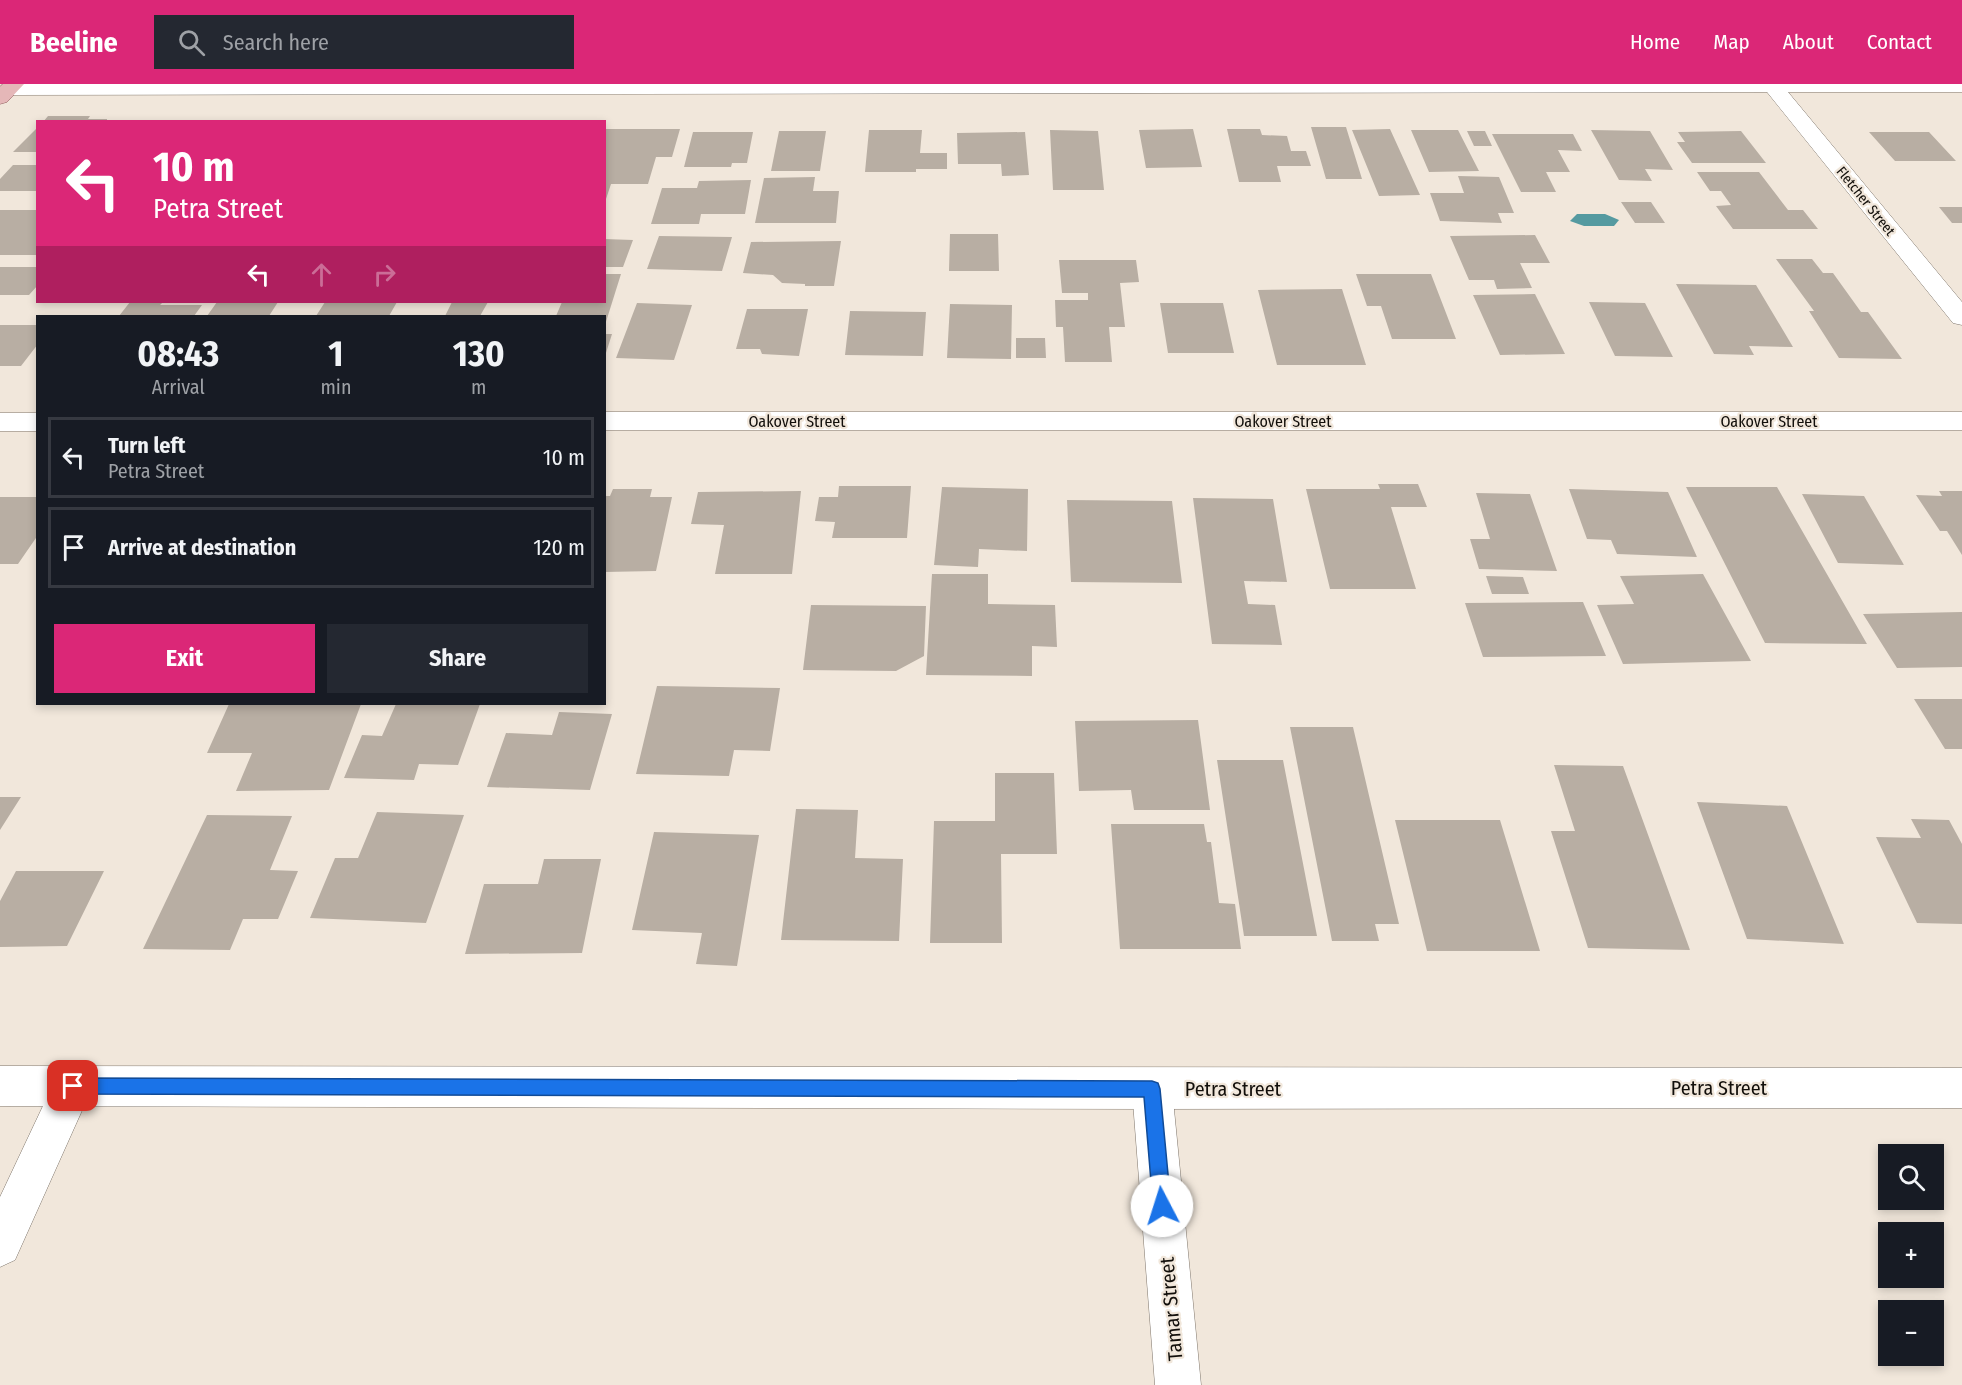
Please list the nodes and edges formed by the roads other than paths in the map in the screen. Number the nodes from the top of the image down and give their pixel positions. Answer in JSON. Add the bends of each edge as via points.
{"nodes":[{"id":1,"x":1771,"y":85,"type":"edge"},
{"id":2,"x":1962,"y":86,"type":"edge"},
{"id":3,"x":8,"y":90,"type":"edge"},
{"id":4,"x":1962,"y":318,"type":"edge"},
{"id":5,"x":1962,"y":421,"type":"edge"},
{"id":6,"x":0,"y":422,"type":"edge"},
{"id":7,"x":36,"y":422,"type":"edge"},
{"id":8,"x":606,"y":422,"type":"edge"},
{"id":9,"x":0,"y":1086,"type":"edge"},
{"id":10,"x":73,"y":1086,"type":"junction"},
{"id":11,"x":1962,"y":1088,"type":"edge"},
{"id":12,"x":1152,"y":1089,"type":"junction"},
{"id":13,"x":0,"y":1245,"type":"edge"},
{"id":14,"x":1178,"y":1385,"type":"edge"}],
"edges":[{"from":1,"to":2,"type":"street"},
{"from":1,"to":3,"type":"street"},
{"from":1,"to":4,"type":"street","name":"Fletcher Street"},
{"from":5,"to":8,"type":"street","name":"Oakover Street"},
{"from":6,"to":7,"type":"street"},
{"from":9,"to":10,"type":"street","name":"Petra Street"},
{"from":10,"to":12,"type":"street","name":"Petra Street"},
{"from":10,"to":13,"type":"street"},
{"from":11,"to":12,"type":"street","name":"Petra Street"},
{"from":12,"to":14,"type":"street","name":"Tamar Street"}]}
